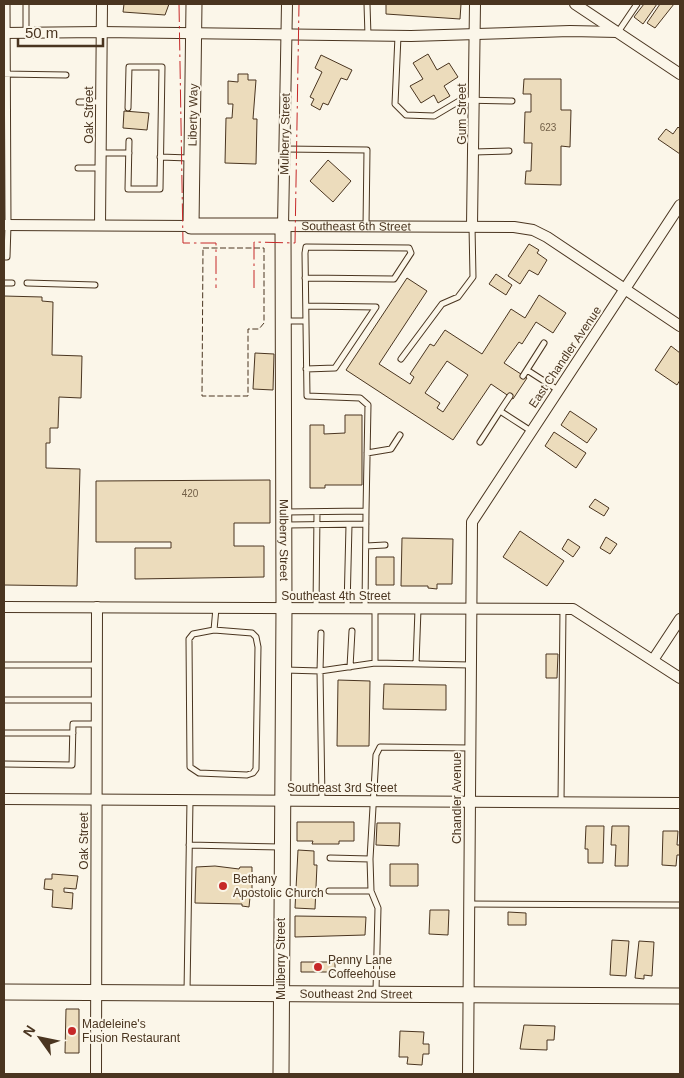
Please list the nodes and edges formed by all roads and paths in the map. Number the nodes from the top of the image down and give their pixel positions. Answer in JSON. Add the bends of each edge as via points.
{"nodes":[{"id":1,"x":7,"y":4,"type":"edge"},
{"id":2,"x":26,"y":4,"type":"edge"},
{"id":3,"x":102,"y":4,"type":"edge"},
{"id":4,"x":194,"y":4,"type":"edge"},
{"id":5,"x":286,"y":4,"type":"edge"},
{"id":6,"x":367,"y":4,"type":"edge"},
{"id":7,"x":475,"y":4,"type":"edge"},
{"id":8,"x":575,"y":4,"type":"edge"},
{"id":9,"x":637,"y":4,"type":"edge"},
{"id":10,"x":101,"y":32,"type":"junction"},
{"id":11,"x":618,"y":32,"type":"junction"},
{"id":12,"x":5,"y":33,"type":"edge"},
{"id":13,"x":26,"y":33,"type":"junction"},
{"id":14,"x":194,"y":33,"type":"junction"},
{"id":15,"x":286,"y":35,"type":"junction"},
{"id":16,"x":473,"y":35,"type":"junction"},
{"id":17,"x":368,"y":36,"type":"junction"},
{"id":18,"x":398,"y":36,"type":"junction"},
{"id":19,"x":5,"y":74,"type":"edge"},
{"id":20,"x":680,"y":74,"type":"edge"},
{"id":21,"x":66,"y":75,"type":"dead end"},
{"id":22,"x":474,"y":100,"type":"junction"},
{"id":23,"x":512,"y":101,"type":"dead end"},
{"id":24,"x":79,"y":102,"type":"dead end"},
{"id":25,"x":101,"y":102,"type":"junction"},
{"id":26,"x":128,"y":108,"type":"dead end"},
{"id":27,"x":129,"y":141,"type":"dead end"},
{"id":28,"x":285,"y":149,"type":"junction"},
{"id":29,"x":509,"y":151,"type":"dead end"},
{"id":30,"x":474,"y":152,"type":"junction"},
{"id":31,"x":101,"y":153,"type":"junction"},
{"id":32,"x":129,"y":153,"type":"junction"},
{"id":33,"x":160,"y":157,"type":"junction"},
{"id":34,"x":192,"y":158,"type":"junction"},
{"id":35,"x":78,"y":168,"type":"dead end"},
{"id":36,"x":101,"y":168,"type":"junction"},
{"id":37,"x":680,"y":205,"type":"edge"},
{"id":38,"x":6,"y":225,"type":"edge"},
{"id":39,"x":100,"y":225,"type":"junction"},
{"id":40,"x":472,"y":225,"type":"junction"},
{"id":41,"x":191,"y":226,"type":"junction"},
{"id":42,"x":283,"y":226,"type":"junction"},
{"id":43,"x":366,"y":226,"type":"junction"},
{"id":44,"x":4,"y":258,"type":"edge"},
{"id":45,"x":305,"y":278,"type":"junction"},
{"id":46,"x":4,"y":283,"type":"edge"},
{"id":47,"x":12,"y":283,"type":"dead end"},
{"id":48,"x":27,"y":283,"type":"dead end"},
{"id":49,"x":95,"y":285,"type":"dead end"},
{"id":50,"x":625,"y":289,"type":"junction"},
{"id":51,"x":306,"y":306,"type":"junction"},
{"id":52,"x":284,"y":321,"type":"junction"},
{"id":53,"x":306,"y":321,"type":"junction"},
{"id":54,"x":680,"y":326,"type":"edge"},
{"id":55,"x":544,"y":343,"type":"dead end"},
{"id":56,"x":400,"y":360,"type":"dead end"},
{"id":57,"x":306,"y":369,"type":"junction"},
{"id":58,"x":527,"y":370,"type":"junction"},
{"id":59,"x":523,"y":376,"type":"dead end"},
{"id":60,"x":558,"y":390,"type":"junction"},
{"id":61,"x":510,"y":396,"type":"dead end"},
{"id":62,"x":500,"y":411,"type":"junction"},
{"id":63,"x":531,"y":431,"type":"junction"},
{"id":64,"x":400,"y":435,"type":"dead end"},
{"id":65,"x":480,"y":442,"type":"dead end"},
{"id":66,"x":367,"y":453,"type":"junction"},
{"id":67,"x":366,"y":511,"type":"junction"},
{"id":68,"x":317,"y":512,"type":"junction"},
{"id":69,"x":284,"y":519,"type":"junction"},
{"id":70,"x":472,"y":522,"type":"joint"},
{"id":71,"x":317,"y":524,"type":"junction"},
{"id":72,"x":366,"y":524,"type":"junction"},
{"id":73,"x":349,"y":525,"type":"junction"},
{"id":74,"x":385,"y":545,"type":"dead end"},
{"id":75,"x":366,"y":546,"type":"junction"},
{"id":76,"x":4,"y":607,"type":"edge"},
{"id":77,"x":97,"y":607,"type":"junction"},
{"id":78,"x":216,"y":608,"type":"junction"},
{"id":79,"x":284,"y":608,"type":"junction"},
{"id":80,"x":316,"y":608,"type":"junction"},
{"id":81,"x":347,"y":608,"type":"junction"},
{"id":82,"x":370,"y":609,"type":"junction"},
{"id":83,"x":418,"y":609,"type":"junction"},
{"id":84,"x":471,"y":609,"type":"junction"},
{"id":85,"x":563,"y":609,"type":"junction"},
{"id":86,"x":680,"y":619,"type":"edge"},
{"id":87,"x":214,"y":630,"type":"junction"},
{"id":88,"x":352,"y":631,"type":"dead end"},
{"id":89,"x":321,"y":634,"type":"dead end"},
{"id":90,"x":653,"y":660,"type":"junction"},
{"id":91,"x":374,"y":663,"type":"junction"},
{"id":92,"x":4,"y":664,"type":"edge"},
{"id":93,"x":416,"y":664,"type":"junction"},
{"id":94,"x":97,"y":665,"type":"junction"},
{"id":95,"x":470,"y":665,"type":"junction"},
{"id":96,"x":350,"y":667,"type":"junction"},
{"id":97,"x":284,"y":670,"type":"junction"},
{"id":98,"x":320,"y":671,"type":"junction"},
{"id":99,"x":680,"y":678,"type":"edge"},
{"id":100,"x":4,"y":700,"type":"edge"},
{"id":101,"x":97,"y":700,"type":"junction"},
{"id":102,"x":97,"y":724,"type":"junction"},
{"id":103,"x":4,"y":733,"type":"edge"},
{"id":104,"x":73,"y":733,"type":"junction"},
{"id":105,"x":470,"y":748,"type":"junction"},
{"id":106,"x":4,"y":764,"type":"edge"},
{"id":107,"x":4,"y":799,"type":"edge"},
{"id":108,"x":97,"y":800,"type":"junction"},
{"id":109,"x":190,"y":800,"type":"junction"},
{"id":110,"x":283,"y":800,"type":"junction"},
{"id":111,"x":322,"y":800,"type":"junction"},
{"id":112,"x":373,"y":801,"type":"junction"},
{"id":113,"x":470,"y":801,"type":"junction"},
{"id":114,"x":562,"y":802,"type":"junction"},
{"id":115,"x":680,"y":803,"type":"edge"},
{"id":116,"x":189,"y":846,"type":"junction"},
{"id":117,"x":282,"y":847,"type":"junction"},
{"id":118,"x":330,"y":858,"type":"dead end"},
{"id":119,"x":370,"y":859,"type":"junction"},
{"id":120,"x":371,"y":891,"type":"junction"},
{"id":121,"x":329,"y":892,"type":"dead end"},
{"id":122,"x":469,"y":904,"type":"junction"},
{"id":123,"x":680,"y":905,"type":"edge"},
{"id":124,"x":4,"y":992,"type":"edge"},
{"id":125,"x":96,"y":992,"type":"junction"},
{"id":126,"x":187,"y":993,"type":"junction"},
{"id":127,"x":280,"y":993,"type":"junction"},
{"id":128,"x":376,"y":994,"type":"junction"},
{"id":129,"x":468,"y":995,"type":"junction"},
{"id":130,"x":680,"y":996,"type":"edge"},
{"id":131,"x":96,"y":1074,"type":"edge"},
{"id":132,"x":281,"y":1074,"type":"edge"},
{"id":133,"x":468,"y":1074,"type":"edge"}],
"edges":[{"from":1,"to":12,"type":"lane"},
{"from":2,"to":13,"type":"lane"},
{"from":3,"to":10,"type":"street","name":"Oak Street"},
{"from":4,"to":14,"type":"street","name":"Liberty Way"},
{"from":5,"to":15,"type":"street","name":"Mulberry Street"},
{"from":6,"to":17,"type":"lane"},
{"from":7,"to":16,"type":"street","name":"Gum Street"},
{"from":8,"to":11,"type":"street"},
{"from":9,"to":11,"type":"lane"},
{"from":10,"to":13,"type":"street"},
{"from":10,"to":14,"type":"street"},
{"from":10,"to":25,"type":"street","name":"Oak Street"},
{"from":11,"to":16,"type":"street"},
{"from":11,"to":20,"type":"street"},
{"from":12,"to":13,"type":"street"},
{"from":12,"to":19,"type":"lane"},
{"from":14,"to":15,"type":"street"},
{"from":14,"to":34,"type":"street","name":"Liberty Way"},
{"from":15,"to":17,"type":"street"},
{"from":15,"to":28,"type":"street","name":"Mulberry Street"},
{"from":16,"to":18,"type":"street"},
{"from":16,"to":22,"type":"street","name":"Gum Street"},
{"from":17,"to":18,"type":"street"},
{"from":18,"to":22,"type":"lane","via":[[395,104],[400,111],[415,117],[434,116],[461,100]]},
{"from":19,"to":21,"type":"lane"},
{"from":19,"to":38,"type":"lane"},
{"from":22,"to":23,"type":"lane"},
{"from":22,"to":30,"type":"street","name":"Gum Street"},
{"from":24,"to":25,"type":"lane"},
{"from":25,"to":31,"type":"street","name":"Oak Street"},
{"from":26,"to":33,"type":"lane","via":[[129,67],[162,67]]},
{"from":27,"to":32,"type":"lane"},
{"from":28,"to":42,"type":"street","name":"Mulberry Street"},
{"from":28,"to":43,"type":"lane","via":[[367,150]]},
{"from":29,"to":30,"type":"lane"},
{"from":30,"to":40,"type":"street","name":"Gum Street"},
{"from":31,"to":32,"type":"lane"},
{"from":31,"to":36,"type":"street","name":"Oak Street"},
{"from":32,"to":33,"type":"lane","via":[[128,189],[160,190]]},
{"from":33,"to":34,"type":"lane"},
{"from":34,"to":41,"type":"street","name":"Liberty Way"},
{"from":35,"to":36,"type":"lane"},
{"from":36,"to":39,"type":"street","name":"Oak Street"},
{"from":37,"to":50,"type":"street","name":"East Chandler Avenue"},
{"from":38,"to":39,"type":"street","name":"Southeast 6th Street"},
{"from":38,"to":44,"type":"lane","via":[[7,258]]},
{"from":39,"to":41,"type":"street","name":"Southeast 6th Street"},
{"from":40,"to":43,"type":"street","name":"Southeast 6th Street"},
{"from":40,"to":50,"type":"street","name":"Southeast 6th Street","via":[[533,230]]},
{"from":40,"to":56,"type":"lane","via":[[473,277],[458,297],[442,304]]},
{"from":41,"to":42,"type":"street","name":"Southeast 6th Street"},
{"from":42,"to":43,"type":"street","name":"Southeast 6th Street"},
{"from":42,"to":52,"type":"street","name":"Mulberry Street"},
{"from":45,"to":45,"type":"lane","via":[[306,247],[408,248],[411,253],[394,279]]},
{"from":45,"to":51,"type":"lane"},
{"from":46,"to":47,"type":"lane"},
{"from":48,"to":49,"type":"lane"},
{"from":50,"to":54,"type":"street","name":"Southeast 6th Street"},
{"from":50,"to":60,"type":"street","name":"East Chandler Avenue"},
{"from":51,"to":53,"type":"lane"},
{"from":51,"to":57,"type":"lane","via":[[376,307],[335,368]]},
{"from":52,"to":53,"type":"lane"},
{"from":52,"to":69,"type":"street","name":"Mulberry Street"},
{"from":53,"to":57,"type":"lane"},
{"from":55,"to":58,"type":"lane"},
{"from":57,"to":66,"type":"lane","via":[[307,396],[360,398],[368,405]]},
{"from":58,"to":59,"type":"lane"},
{"from":58,"to":60,"type":"lane"},
{"from":60,"to":63,"type":"street","name":"East Chandler Avenue"},
{"from":61,"to":62,"type":"lane"},
{"from":62,"to":63,"type":"lane"},
{"from":62,"to":65,"type":"lane"},
{"from":63,"to":70,"type":"street","name":"East Chandler Avenue"},
{"from":64,"to":66,"type":"lane","via":[[390,450]]},
{"from":66,"to":67,"type":"lane"},
{"from":67,"to":68,"type":"lane"},
{"from":67,"to":72,"type":"lane"},
{"from":68,"to":69,"type":"lane"},
{"from":68,"to":71,"type":"lane"},
{"from":69,"to":71,"type":"lane"},
{"from":69,"to":79,"type":"street","name":"Mulberry Street"},
{"from":70,"to":84,"type":"street","name":"Chandler Avenue"},
{"from":71,"to":73,"type":"lane"},
{"from":71,"to":80,"type":"lane"},
{"from":72,"to":73,"type":"lane"},
{"from":72,"to":75,"type":"lane"},
{"from":73,"to":81,"type":"lane"},
{"from":74,"to":75,"type":"lane"},
{"from":75,"to":82,"type":"lane"},
{"from":76,"to":77,"type":"street","name":"Southeast 4th Street"},
{"from":77,"to":78,"type":"street","name":"Southeast 4th Street"},
{"from":77,"to":94,"type":"street","name":"Oak Street"},
{"from":78,"to":79,"type":"street","name":"Southeast 4th Street"},
{"from":78,"to":87,"type":"lane"},
{"from":79,"to":80,"type":"street","name":"Southeast 4th Street"},
{"from":79,"to":97,"type":"street","name":"Mulberry Street"},
{"from":80,"to":81,"type":"street","name":"Southeast 4th Street"},
{"from":81,"to":82,"type":"street","name":"Southeast 4th Street"},
{"from":82,"to":83,"type":"street","name":"Southeast 4th Street"},
{"from":82,"to":91,"type":"lane"},
{"from":83,"to":84,"type":"street","name":"Southeast 4th Street"},
{"from":83,"to":93,"type":"lane"},
{"from":84,"to":85,"type":"street","name":"Southeast 4th Street"},
{"from":84,"to":95,"type":"street","name":"Chandler Avenue"},
{"from":85,"to":90,"type":"street","name":"Southeast 4th Street","via":[[577,610]]},
{"from":85,"to":114,"type":"lane"},
{"from":86,"to":90,"type":"street"},
{"from":87,"to":87,"type":"lane","via":[[246,632],[256,637],[256,769],[247,775],[199,773],[190,767],[189,639],[193,634]]},
{"from":88,"to":96,"type":"lane"},
{"from":89,"to":98,"type":"lane"},
{"from":90,"to":99,"type":"street","name":"Southeast 4th Street"},
{"from":91,"to":93,"type":"lane"},
{"from":91,"to":96,"type":"lane"},
{"from":92,"to":94,"type":"lane"},
{"from":93,"to":95,"type":"lane"},
{"from":94,"to":101,"type":"street","name":"Oak Street"},
{"from":95,"to":105,"type":"street","name":"Chandler Avenue"},
{"from":96,"to":98,"type":"lane"},
{"from":97,"to":98,"type":"lane"},
{"from":97,"to":110,"type":"street","name":"Mulberry Street"},
{"from":98,"to":111,"type":"lane"},
{"from":100,"to":101,"type":"lane"},
{"from":101,"to":102,"type":"street","name":"Oak Street"},
{"from":102,"to":104,"type":"lane","via":[[73,724]]},
{"from":102,"to":108,"type":"street","name":"Oak Street"},
{"from":103,"to":104,"type":"lane"},
{"from":104,"to":106,"type":"lane","via":[[72,765]]},
{"from":105,"to":112,"type":"lane","via":[[380,748],[376,755]]},
{"from":105,"to":113,"type":"street","name":"Chandler Avenue"},
{"from":107,"to":108,"type":"street","name":"Southeast 3rd Street"},
{"from":108,"to":109,"type":"street","name":"Southeast 3rd Street"},
{"from":108,"to":125,"type":"street","name":"Oak Street"},
{"from":109,"to":110,"type":"street","name":"Southeast 3rd Street"},
{"from":109,"to":116,"type":"lane"},
{"from":110,"to":111,"type":"street","name":"Southeast 3rd Street"},
{"from":110,"to":117,"type":"street","name":"Mulberry Street"},
{"from":111,"to":112,"type":"street","name":"Southeast 3rd Street"},
{"from":112,"to":113,"type":"street","name":"Southeast 3rd Street"},
{"from":112,"to":119,"type":"lane"},
{"from":113,"to":114,"type":"street","name":"Southeast 3rd Street"},
{"from":113,"to":122,"type":"street","name":"Chandler Avenue"},
{"from":114,"to":115,"type":"street","name":"Southeast 3rd Street"},
{"from":116,"to":117,"type":"lane"},
{"from":116,"to":126,"type":"lane"},
{"from":117,"to":127,"type":"street","name":"Mulberry Street"},
{"from":118,"to":119,"type":"lane"},
{"from":119,"to":120,"type":"lane"},
{"from":120,"to":121,"type":"lane"},
{"from":120,"to":128,"type":"lane","via":[[378,908]]},
{"from":122,"to":123,"type":"lane"},
{"from":122,"to":129,"type":"street","name":"Chandler Avenue"},
{"from":124,"to":125,"type":"street","name":"Southeast 2nd Street"},
{"from":125,"to":126,"type":"street","name":"Southeast 2nd Street"},
{"from":125,"to":131,"type":"street","name":"Oak Street"},
{"from":126,"to":127,"type":"street","name":"Southeast 2nd Street"},
{"from":127,"to":128,"type":"street","name":"Southeast 2nd Street"},
{"from":127,"to":132,"type":"street","name":"Mulberry Street"},
{"from":128,"to":129,"type":"street","name":"Southeast 2nd Street"},
{"from":129,"to":130,"type":"street","name":"Southeast 2nd Street"},
{"from":129,"to":133,"type":"street","name":"Chandler Avenue"}]}
